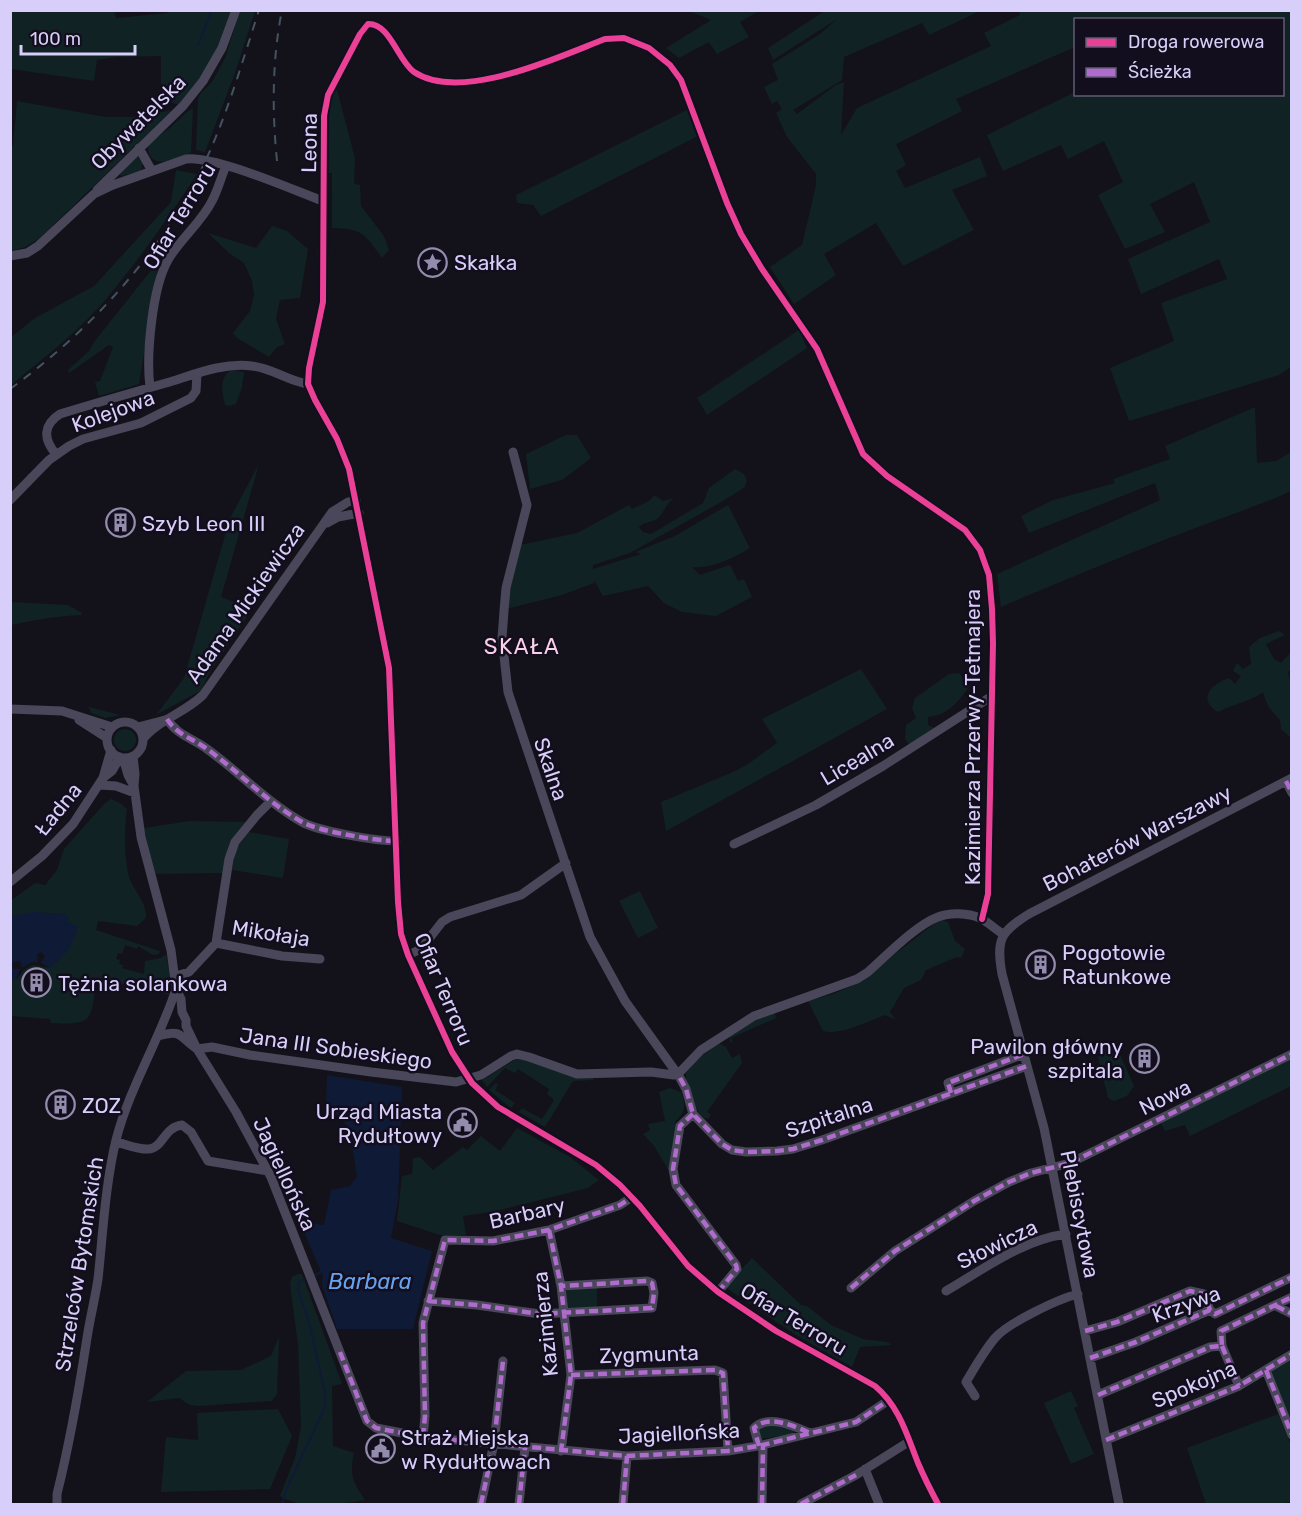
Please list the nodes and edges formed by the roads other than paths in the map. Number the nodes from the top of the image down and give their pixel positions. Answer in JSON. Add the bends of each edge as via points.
{"nodes":[{"id":1,"x":236,"y":10,"type":"edge"},
{"id":2,"x":368,"y":24,"type":"joint"},
{"id":3,"x":139,"y":148,"type":"junction"},
{"id":4,"x":226,"y":166,"type":"junction"},
{"id":5,"x":152,"y":171,"type":"junction"},
{"id":6,"x":94,"y":194,"type":"junction"},
{"id":7,"x":323,"y":201,"type":"junction"},
{"id":8,"x":10,"y":256,"type":"edge"},
{"id":9,"x":197,"y":374,"type":"junction"},
{"id":10,"x":308,"y":384,"type":"junction"},
{"id":11,"x":150,"y":387,"type":"junction"},
{"id":12,"x":513,"y":452,"type":"dead end"},
{"id":13,"x":56,"y":454,"type":"junction"},
{"id":14,"x":10,"y":500,"type":"edge"},
{"id":15,"x":356,"y":500,"type":"junction"},
{"id":16,"x":359,"y":513,"type":"junction"},
{"id":17,"x":322,"y":526,"type":"junction"},
{"id":18,"x":992,"y":696,"type":"junction"},
{"id":19,"x":10,"y":709,"type":"edge"},
{"id":20,"x":75,"y":716,"type":"junction"},
{"id":21,"x":167,"y":719,"type":"junction"},
{"id":22,"x":112,"y":727,"type":"junction"},
{"id":23,"x":138,"y":727,"type":"junction"},
{"id":24,"x":107,"y":738,"type":"junction"},
{"id":25,"x":144,"y":739,"type":"junction"},
{"id":26,"x":111,"y":750,"type":"junction"},
{"id":27,"x":125,"y":757,"type":"junction"},
{"id":28,"x":1289,"y":780,"type":"edge"},
{"id":29,"x":101,"y":782,"type":"junction"},
{"id":30,"x":135,"y":790,"type":"junction"},
{"id":31,"x":1292,"y":793,"type":"edge"},
{"id":32,"x":271,"y":801,"type":"junction"},
{"id":33,"x":396,"y":841,"type":"junction"},
{"id":34,"x":734,"y":844,"type":"dead end"},
{"id":35,"x":566,"y":863,"type":"junction"},
{"id":36,"x":10,"y":882,"type":"edge"},
{"id":37,"x":982,"y":919,"type":"junction"},
{"id":38,"x":1003,"y":934,"type":"junction"},
{"id":39,"x":216,"y":943,"type":"junction"},
{"id":40,"x":408,"y":955,"type":"junction"},
{"id":41,"x":321,"y":959,"type":"dead end"},
{"id":42,"x":176,"y":976,"type":"junction"},
{"id":43,"x":176,"y":989,"type":"junction"},
{"id":44,"x":170,"y":1011,"type":"junction"},
{"id":45,"x":182,"y":1012,"type":"junction"},
{"id":46,"x":186,"y":1026,"type":"junction"},
{"id":47,"x":170,"y":1029,"type":"junction"},
{"id":48,"x":197,"y":1049,"type":"junction"},
{"id":49,"x":1024,"y":1054,"type":"junction"},
{"id":50,"x":1292,"y":1054,"type":"edge"},
{"id":51,"x":1027,"y":1066,"type":"junction"},
{"id":52,"x":677,"y":1074,"type":"junction"},
{"id":53,"x":470,"y":1079,"type":"junction"},
{"id":54,"x":951,"y":1093,"type":"junction"},
{"id":55,"x":693,"y":1114,"type":"junction"},
{"id":56,"x":116,"y":1142,"type":"junction"},
{"id":57,"x":1052,"y":1168,"type":"junction"},
{"id":58,"x":268,"y":1171,"type":"junction"},
{"id":59,"x":633,"y":1197,"type":"junction"},
{"id":60,"x":549,"y":1230,"type":"junction"},
{"id":61,"x":1066,"y":1234,"type":"junction"},
{"id":62,"x":1292,"y":1277,"type":"edge"},
{"id":63,"x":561,"y":1286,"type":"junction"},
{"id":64,"x":851,"y":1288,"type":"dead end"},
{"id":65,"x":946,"y":1291,"type":"dead end"},
{"id":66,"x":718,"y":1292,"type":"junction"},
{"id":67,"x":1078,"y":1294,"type":"junction"},
{"id":68,"x":1292,"y":1297,"type":"edge"},
{"id":69,"x":428,"y":1301,"type":"junction"},
{"id":70,"x":1276,"y":1306,"type":"junction"},
{"id":71,"x":1213,"y":1312,"type":"junction"},
{"id":72,"x":563,"y":1314,"type":"junction"},
{"id":73,"x":1292,"y":1314,"type":"edge"},
{"id":74,"x":1085,"y":1330,"type":"junction"},
{"id":75,"x":1221,"y":1331,"type":"junction"},
{"id":76,"x":1222,"y":1346,"type":"junction"},
{"id":77,"x":1292,"y":1354,"type":"edge"},
{"id":78,"x":1090,"y":1358,"type":"junction"},
{"id":79,"x":503,"y":1361,"type":"dead end"},
{"id":80,"x":1266,"y":1370,"type":"junction"},
{"id":81,"x":571,"y":1375,"type":"junction"},
{"id":82,"x":1239,"y":1386,"type":"junction"},
{"id":83,"x":1098,"y":1395,"type":"junction"},
{"id":84,"x":975,"y":1396,"type":"dead end"},
{"id":85,"x":889,"y":1400,"type":"junction"},
{"id":86,"x":810,"y":1433,"type":"junction"},
{"id":87,"x":1292,"y":1435,"type":"edge"},
{"id":88,"x":423,"y":1437,"type":"junction"},
{"id":89,"x":1106,"y":1440,"type":"junction"},
{"id":90,"x":910,"y":1441,"type":"junction"},
{"id":91,"x":494,"y":1443,"type":"junction"},
{"id":92,"x":760,"y":1445,"type":"junction"},
{"id":93,"x":525,"y":1447,"type":"junction"},
{"id":94,"x":561,"y":1451,"type":"junction"},
{"id":95,"x":728,"y":1451,"type":"junction"},
{"id":96,"x":627,"y":1456,"type":"junction"},
{"id":97,"x":865,"y":1469,"type":"junction"},
{"id":98,"x":57,"y":1504,"type":"edge"},
{"id":99,"x":481,"y":1504,"type":"edge"},
{"id":100,"x":519,"y":1504,"type":"edge"},
{"id":101,"x":623,"y":1504,"type":"edge"},
{"id":102,"x":762,"y":1504,"type":"edge"},
{"id":103,"x":801,"y":1504,"type":"edge"},
{"id":104,"x":879,"y":1504,"type":"edge"},
{"id":105,"x":938,"y":1504,"type":"edge"},
{"id":106,"x":1119,"y":1504,"type":"edge"}],
"edges":[{"from":1,"to":3,"type":"street","name":"Obywatelska","via":[[222,48],[203,81]]},
{"from":2,"to":7,"type":"street","name":"Leona","via":[[326,103]]},
{"from":2,"to":18,"type":"street","name":"Kazimierza Przerwy-Tetmajera","via":[[384,31],[413,72],[434,80],[505,76],[614,38],[639,43],[670,65],[681,80],[741,234],[818,349],[862,452],[886,476],[965,530],[980,550],[989,574],[993,609]]},
{"from":3,"to":5,"type":"street"},
{"from":3,"to":6,"type":"street","name":"Obywatelska"},
{"from":4,"to":5,"type":"street","name":"Obywatelska","via":[[193,158]]},
{"from":4,"to":7,"type":"street","name":"Ofiar Terroru"},
{"from":4,"to":11,"type":"street","name":"Ofiar Terroru","via":[[212,200],[162,272],[154,311]]},
{"from":5,"to":6,"type":"street","name":"Obywatelska"},
{"from":6,"to":8,"type":"street","name":"Obywatelska","via":[[38,246]]},
{"from":7,"to":10,"type":"street","via":[[323,302]]},
{"from":9,"to":10,"type":"street","via":[[236,365],[251,366]]},
{"from":9,"to":11,"type":"street"},
{"from":9,"to":13,"type":"street","name":"Kolejowa","via":[[196,391],[191,398],[141,423],[83,439]]},
{"from":10,"to":15,"type":"street","name":"Ofiar Terroru","via":[[342,450]]},
{"from":11,"to":13,"type":"street","name":"Kolejowa","via":[[53,418],[45,437]]},
{"from":12,"to":35,"type":"street","name":"Skalna","via":[[527,505],[506,588],[502,638],[505,674],[520,734]]},
{"from":13,"to":14,"type":"street","name":"Kolejowa"},
{"from":15,"to":16,"type":"street","name":"Ofiar Terroru"},
{"from":15,"to":17,"type":"street","name":"Adama Mickiewicza","via":[[336,508]]},
{"from":16,"to":17,"type":"street","name":"Adama Mickiewicza","via":[[338,517]]},
{"from":16,"to":33,"type":"street","name":"Ofiar Terroru","via":[[389,668]]},
{"from":17,"to":21,"type":"street","name":"Adama Mickiewicza","via":[[203,695]]},
{"from":18,"to":34,"type":"street","name":"Licealna","via":[[816,805]]},
{"from":18,"to":37,"type":"street","name":"Kazimierza Przerwy-Tetmajera","via":[[988,894]]},
{"from":19,"to":20,"type":"street","via":[[50,709]]},
{"from":20,"to":22,"type":"street"},
{"from":20,"to":24,"type":"street"},
{"from":21,"to":23,"type":"street","name":"Adama Mickiewicza"},
{"from":21,"to":25,"type":"street","name":"Adama Mickiewicza"},
{"from":21,"to":32,"type":"street","via":[[178,733],[207,749]]},
{"from":22,"to":23,"type":"street","via":[[124,722]]},
{"from":22,"to":24,"type":"street"},
{"from":23,"to":25,"type":"street"},
{"from":24,"to":26,"type":"street"},
{"from":25,"to":27,"type":"street","via":[[141,748]]},
{"from":26,"to":27,"type":"street"},
{"from":26,"to":29,"type":"street","name":"Ładna"},
{"from":27,"to":29,"type":"street","name":"Ładna"},
{"from":27,"to":30,"type":"street"},
{"from":28,"to":31,"type":"street"},
{"from":28,"to":38,"type":"street","name":"Bohaterów Warszawy","via":[[1029,914]]},
{"from":29,"to":30,"type":"street"},
{"from":29,"to":36,"type":"street","name":"Ładna","via":[[64,835]]},
{"from":30,"to":42,"type":"street","via":[[141,837]]},
{"from":32,"to":33,"type":"street","via":[[304,824],[363,838]]},
{"from":32,"to":39,"type":"street","via":[[235,842]]},
{"from":33,"to":40,"type":"street","name":"Ofiar Terroru","via":[[399,920]]},
{"from":35,"to":40,"type":"street","via":[[521,895],[450,917],[422,949]]},
{"from":35,"to":52,"type":"street","name":"Skalna","via":[[590,937],[606,969]]},
{"from":37,"to":38,"type":"street"},
{"from":37,"to":52,"type":"street","via":[[938,916],[857,979],[754,1016],[701,1050]]},
{"from":38,"to":49,"type":"street","name":"Plebiscytowa","via":[[999,957]]},
{"from":39,"to":41,"type":"street","name":"Mikołaja"},
{"from":39,"to":42,"type":"street","via":[[189,972]]},
{"from":40,"to":53,"type":"street","name":"Ofiar Terroru","via":[[442,1035]]},
{"from":42,"to":43,"type":"street"},
{"from":43,"to":44,"type":"street"},
{"from":43,"to":45,"type":"street"},
{"from":44,"to":45,"type":"street"},
{"from":44,"to":47,"type":"street","via":[[165,1015]]},
{"from":45,"to":46,"type":"street"},
{"from":46,"to":47,"type":"street"},
{"from":46,"to":48,"type":"street"},
{"from":47,"to":48,"type":"street"},
{"from":47,"to":56,"type":"street","name":"Strzelców Bytomskich","via":[[151,1046]]},
{"from":48,"to":53,"type":"street","name":"Jana III Sobieskiego","via":[[208,1047],[445,1081]]},
{"from":48,"to":58,"type":"street","name":"Jagiellońska"},
{"from":49,"to":51,"type":"street","name":"Plebiscytowa"},
{"from":49,"to":54,"type":"street","name":"Szpitalna","via":[[948,1083]]},
{"from":50,"to":57,"type":"street","name":"Nowa","via":[[1070,1163]]},
{"from":51,"to":54,"type":"street","name":"Szpitalna"},
{"from":51,"to":57,"type":"street","name":"Plebiscytowa"},
{"from":52,"to":53,"type":"street","via":[[577,1074],[517,1054]]},
{"from":52,"to":55,"type":"street","name":"Szpitalna"},
{"from":53,"to":59,"type":"street","name":"Ofiar Terroru","via":[[498,1107],[596,1165]]},
{"from":54,"to":55,"type":"street","name":"Szpitalna","via":[[822,1140],[777,1151],[732,1150]]},
{"from":55,"to":66,"type":"street","via":[[680,1126],[673,1174],[676,1185],[736,1265],[734,1274]]},
{"from":56,"to":58,"type":"street","via":[[149,1149],[157,1146],[168,1131],[182,1125],[191,1132],[208,1161]]},
{"from":56,"to":98,"type":"street","name":"Strzelców Bytomskich","via":[[97,1282]]},
{"from":57,"to":61,"type":"street","name":"Plebiscytowa"},
{"from":57,"to":64,"type":"street","name":"Nowa","via":[[1009,1182],[974,1201],[895,1251]]},
{"from":58,"to":88,"type":"street","name":"Jagiellońska","via":[[367,1421],[376,1428]]},
{"from":59,"to":60,"type":"street","name":"Barbary"},
{"from":59,"to":66,"type":"street","name":"Ofiar Terroru","via":[[683,1261]]},
{"from":60,"to":63,"type":"street","name":"Kazimierza"},
{"from":60,"to":69,"type":"street","name":"Barbary","via":[[493,1241],[445,1240]]},
{"from":61,"to":65,"type":"street","name":"Słowicza","via":[[1033,1242]]},
{"from":61,"to":67,"type":"street","name":"Plebiscytowa"},
{"from":62,"to":71,"type":"street","name":"Krzywa"},
{"from":63,"to":72,"type":"street","name":"Kazimierza"},
{"from":63,"to":72,"type":"street","via":[[647,1281],[652,1283],[654,1293],[652,1308]]},
{"from":66,"to":85,"type":"street","name":"Ofiar Terroru","via":[[776,1331],[875,1386]]},
{"from":67,"to":74,"type":"street","name":"Plebiscytowa"},
{"from":67,"to":84,"type":"street","via":[[1007,1328],[996,1338],[966,1382]]},
{"from":68,"to":70,"type":"street"},
{"from":69,"to":72,"type":"street"},
{"from":69,"to":88,"type":"street","name":"Barbary","via":[[423,1331]]},
{"from":70,"to":73,"type":"street"},
{"from":70,"to":75,"type":"street"},
{"from":71,"to":74,"type":"street","via":[[1204,1294],[1190,1291],[1117,1322]]},
{"from":71,"to":75,"type":"street"},
{"from":71,"to":78,"type":"street","name":"Krzywa"},
{"from":72,"to":81,"type":"street","name":"Kazimierza"},
{"from":74,"to":78,"type":"street","name":"Plebiscytowa"},
{"from":75,"to":76,"type":"street"},
{"from":76,"to":82,"type":"street"},
{"from":76,"to":83,"type":"street","via":[[1210,1347]]},
{"from":77,"to":80,"type":"street","name":"Spokojna"},
{"from":78,"to":83,"type":"street","name":"Plebiscytowa"},
{"from":79,"to":91,"type":"street"},
{"from":80,"to":82,"type":"street","name":"Spokojna"},
{"from":80,"to":87,"type":"street"},
{"from":81,"to":94,"type":"street","name":"Kazimierza"},
{"from":81,"to":95,"type":"street","name":"Zygmunta","via":[[715,1370],[723,1373]]},
{"from":82,"to":89,"type":"street","name":"Spokojna"},
{"from":83,"to":89,"type":"street","name":"Plebiscytowa"},
{"from":85,"to":86,"type":"street","name":"Jagiellońska","via":[[856,1422]]},
{"from":85,"to":90,"type":"street","name":"Ofiar Terroru"},
{"from":86,"to":92,"type":"street","name":"Jagiellońska"},
{"from":86,"to":92,"type":"street","name":"Jagiellońska","via":[[781,1422],[762,1422],[754,1428]]},
{"from":88,"to":91,"type":"street","name":"Jagiellońska"},
{"from":89,"to":106,"type":"street","name":"Plebiscytowa"},
{"from":90,"to":97,"type":"street"},
{"from":90,"to":105,"type":"street","name":"Ofiar Terroru"},
{"from":91,"to":93,"type":"street","name":"Jagiellońska"},
{"from":91,"to":99,"type":"street"},
{"from":92,"to":95,"type":"street","name":"Jagiellońska"},
{"from":92,"to":102,"type":"street","name":"Jagiellońska"},
{"from":93,"to":94,"type":"street","name":"Jagiellońska"},
{"from":93,"to":100,"type":"street"},
{"from":94,"to":96,"type":"street","name":"Jagiellońska"},
{"from":95,"to":96,"type":"street","name":"Jagiellońska"},
{"from":96,"to":101,"type":"street"},
{"from":97,"to":103,"type":"street"},
{"from":97,"to":104,"type":"street"}]}
